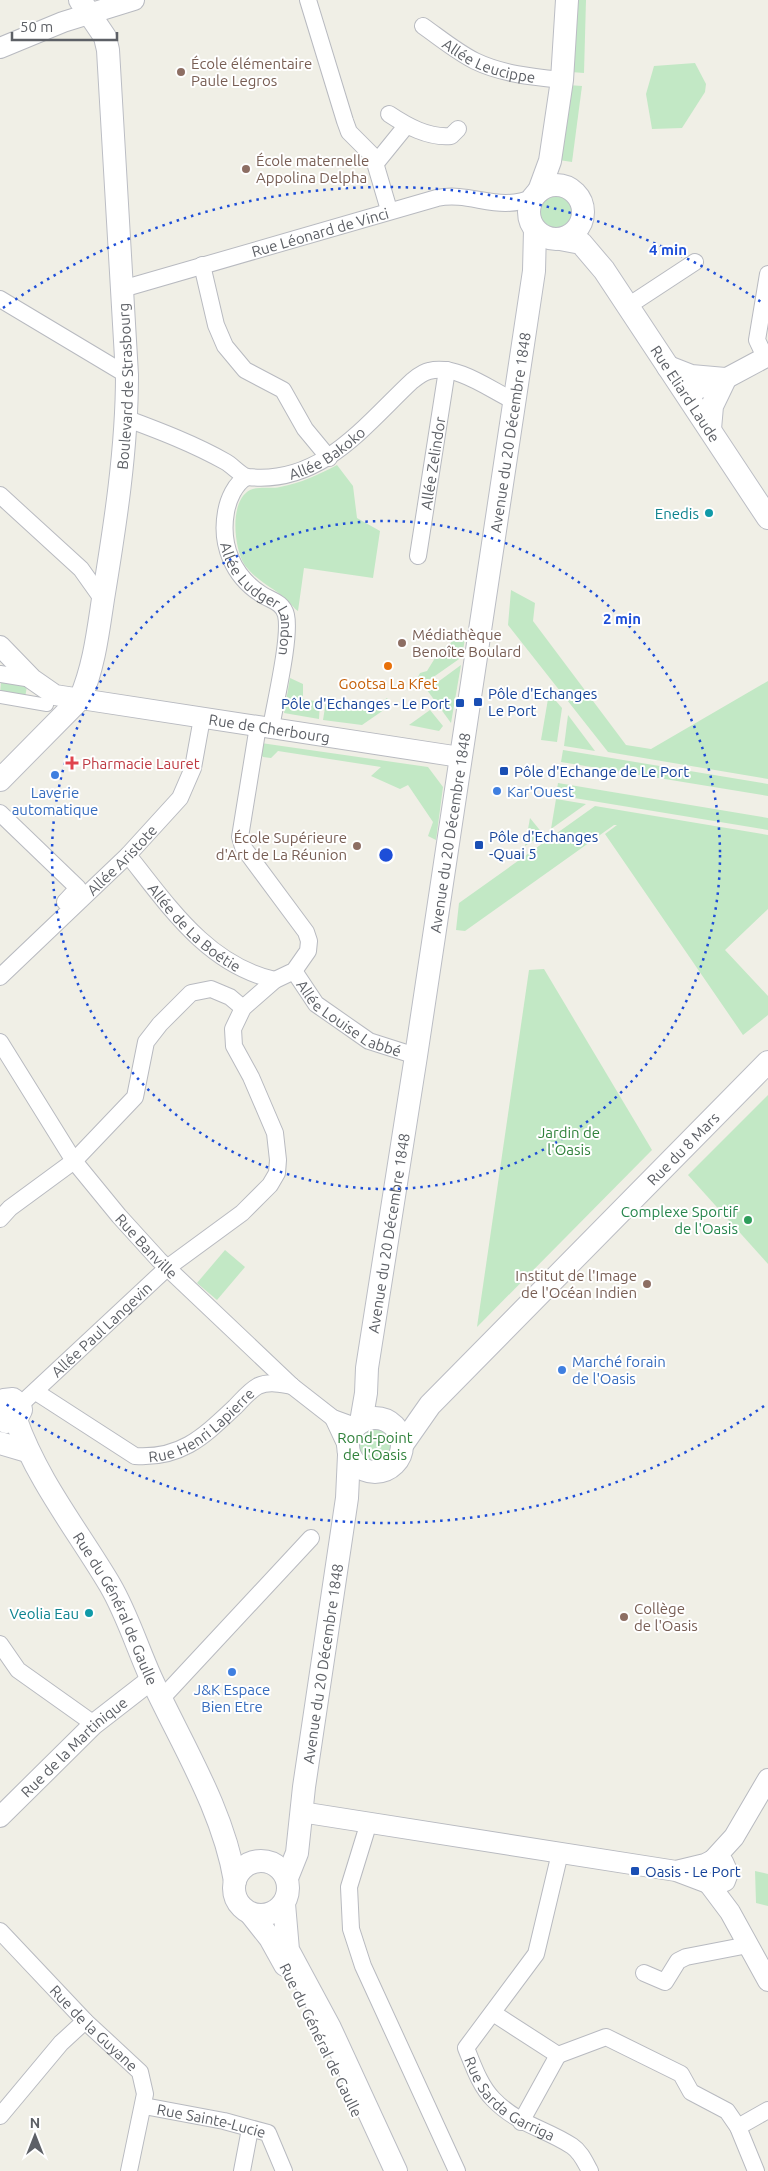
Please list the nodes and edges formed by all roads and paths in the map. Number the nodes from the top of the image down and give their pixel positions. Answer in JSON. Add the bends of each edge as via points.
{"nodes":[{"id":1,"x":134,"y":0,"type":"edge"},
{"id":2,"x":308,"y":0,"type":"edge"},
{"id":3,"x":566,"y":2,"type":"edge"},
{"id":4,"x":97,"y":5,"type":"edge"},
{"id":5,"x":423,"y":26,"type":"dead end"},
{"id":6,"x":0,"y":48,"type":"edge"},
{"id":7,"x":562,"y":80,"type":"junction"},
{"id":8,"x":389,"y":114,"type":"dead end"},
{"id":9,"x":406,"y":126,"type":"junction"},
{"id":10,"x":458,"y":129,"type":"dead end"},
{"id":11,"x":550,"y":161,"type":"junction"},
{"id":12,"x":376,"y":163,"type":"junction"},
{"id":13,"x":564,"y":186,"type":"junction"},
{"id":14,"x":531,"y":197,"type":"junction"},
{"id":15,"x":389,"y":210,"type":"junction"},
{"id":16,"x":584,"y":212,"type":"junction"},
{"id":17,"x":549,"y":236,"type":"junction"},
{"id":18,"x":695,"y":262,"type":"dead end"},
{"id":19,"x":202,"y":265,"type":"junction"},
{"id":20,"x":604,"y":270,"type":"junction"},
{"id":21,"x":768,"y":274,"type":"edge"},
{"id":22,"x":122,"y":289,"type":"junction"},
{"id":23,"x":0,"y":299,"type":"edge"},
{"id":24,"x":628,"y":306,"type":"junction"},
{"id":25,"x":766,"y":357,"type":"edge"},
{"id":26,"x":668,"y":367,"type":"junction"},
{"id":27,"x":447,"y":370,"type":"junction"},
{"id":28,"x":126,"y":375,"type":"junction"},
{"id":29,"x":715,"y":378,"type":"junction"},
{"id":30,"x":686,"y":392,"type":"junction"},
{"id":31,"x":514,"y":401,"type":"junction"},
{"id":32,"x":125,"y":418,"type":"junction"},
{"id":33,"x":710,"y":429,"type":"junction"},
{"id":34,"x":329,"y":458,"type":"junction"},
{"id":35,"x":247,"y":477,"type":"junction"},
{"id":36,"x":0,"y":495,"type":"edge"},
{"id":37,"x":768,"y":518,"type":"edge"},
{"id":38,"x":418,"y":556,"type":"dead end"},
{"id":39,"x":110,"y":561,"type":"junction"},
{"id":40,"x":81,"y":569,"type":"junction"},
{"id":41,"x":103,"y":600,"type":"junction"},
{"id":42,"x":0,"y":646,"type":"edge"},
{"id":43,"x":0,"y":674,"type":"edge"},
{"id":44,"x":32,"y":678,"type":"junction"},
{"id":45,"x":0,"y":697,"type":"edge"},
{"id":46,"x":80,"y":699,"type":"junction"},
{"id":47,"x":47,"y":705,"type":"dead end"},
{"id":48,"x":202,"y":718,"type":"junction"},
{"id":49,"x":264,"y":727,"type":"junction"},
{"id":50,"x":460,"y":757,"type":"junction"},
{"id":51,"x":0,"y":780,"type":"edge"},
{"id":52,"x":0,"y":813,"type":"edge"},
{"id":53,"x":128,"y":854,"type":"junction"},
{"id":54,"x":50,"y":918,"type":"dead end"},
{"id":55,"x":294,"y":971,"type":"junction"},
{"id":56,"x":0,"y":977,"type":"edge"},
{"id":57,"x":274,"y":980,"type":"junction"},
{"id":58,"x":243,"y":1008,"type":"junction"},
{"id":59,"x":2,"y":1052,"type":"edge"},
{"id":60,"x":416,"y":1056,"type":"junction"},
{"id":61,"x":768,"y":1062,"type":"edge"},
{"id":62,"x":74,"y":1161,"type":"junction"},
{"id":63,"x":0,"y":1219,"type":"edge"},
{"id":64,"x":166,"y":1268,"type":"junction"},
{"id":65,"x":292,"y":1386,"type":"junction"},
{"id":66,"x":10,"y":1406,"type":"edge"},
{"id":67,"x":430,"y":1406,"type":"junction"},
{"id":68,"x":333,"y":1418,"type":"junction"},
{"id":69,"x":371,"y":1422,"type":"junction"},
{"id":70,"x":0,"y":1443,"type":"edge"},
{"id":71,"x":402,"y":1445,"type":"junction"},
{"id":72,"x":27,"y":1451,"type":"junction"},
{"id":73,"x":348,"y":1451,"type":"junction"},
{"id":74,"x":372,"y":1472,"type":"junction"},
{"id":75,"x":347,"y":1498,"type":"junction"},
{"id":76,"x":311,"y":1538,"type":"dead end"},
{"id":77,"x":0,"y":1644,"type":"edge"},
{"id":78,"x":157,"y":1689,"type":"junction"},
{"id":79,"x":94,"y":1724,"type":"junction"},
{"id":80,"x":768,"y":1779,"type":"edge"},
{"id":81,"x":210,"y":1801,"type":"junction"},
{"id":82,"x":0,"y":1818,"type":"edge"},
{"id":83,"x":300,"y":1821,"type":"junction"},
{"id":84,"x":369,"y":1822,"type":"junction"},
{"id":85,"x":560,"y":1853,"type":"junction"},
{"id":86,"x":261,"y":1861,"type":"junction"},
{"id":87,"x":715,"y":1873,"type":"junction"},
{"id":88,"x":287,"y":1878,"type":"junction"},
{"id":89,"x":234,"y":1881,"type":"junction"},
{"id":90,"x":284,"y":1904,"type":"junction"},
{"id":91,"x":251,"y":1914,"type":"junction"},
{"id":92,"x":0,"y":1932,"type":"edge"},
{"id":93,"x":748,"y":1945,"type":"junction"},
{"id":94,"x":644,"y":1974,"type":"dead end"},
{"id":95,"x":768,"y":1981,"type":"edge"},
{"id":96,"x":493,"y":2014,"type":"junction"},
{"id":97,"x":86,"y":2021,"type":"junction"},
{"id":98,"x":558,"y":2055,"type":"junction"},
{"id":99,"x":144,"y":2106,"type":"junction"},
{"id":100,"x":768,"y":2110,"type":"edge"},
{"id":101,"x":0,"y":2116,"type":"edge"},
{"id":102,"x":521,"y":2122,"type":"junction"},
{"id":103,"x":738,"y":2127,"type":"junction"},
{"id":104,"x":250,"y":2129,"type":"junction"},
{"id":105,"x":130,"y":2171,"type":"edge"},
{"id":106,"x":242,"y":2171,"type":"edge"},
{"id":107,"x":284,"y":2171,"type":"edge"},
{"id":108,"x":383,"y":2171,"type":"edge"},
{"id":109,"x":396,"y":2171,"type":"edge"},
{"id":110,"x":457,"y":2171,"type":"edge"},
{"id":111,"x":590,"y":2171,"type":"edge"},
{"id":112,"x":756,"y":2171,"type":"edge"}],
"edges":[{"from":1,"to":4,"type":"street"},
{"from":2,"to":12,"type":"street","via":[[347,127]]},
{"from":3,"to":7,"type":"main road"},
{"from":4,"to":6,"type":"street"},
{"from":4,"to":22,"type":"main road","name":"Boulevard de Strasbourg","via":[[108,50]]},
{"from":5,"to":7,"type":"street","name":"Allée Leucippe","via":[[473,60],[490,67]]},
{"from":7,"to":11,"type":"main road"},
{"from":8,"to":9,"type":"street"},
{"from":9,"to":10,"type":"street","via":[[447,136]]},
{"from":9,"to":12,"type":"street"},
{"from":11,"to":13,"type":"main road"},
{"from":11,"to":14,"type":"main road"},
{"from":12,"to":15,"type":"street"},
{"from":13,"to":14,"type":"main road","via":[[556,185]]},
{"from":13,"to":16,"type":"main road","via":[[576,194]]},
{"from":14,"to":15,"type":"street","name":"Rue Léonard de Vinci","via":[[495,204],[449,196]]},
{"from":14,"to":17,"type":"main road","via":[[529,215]]},
{"from":15,"to":19,"type":"street","name":"Rue Léonard de Vinci"},
{"from":16,"to":17,"type":"main road","via":[[575,232]]},
{"from":16,"to":20,"type":"main road","name":"Rue Eliard Laude"},
{"from":17,"to":20,"type":"main road","name":"Rue Eliard Laude","via":[[581,243]]},
{"from":17,"to":31,"type":"main road","name":"Avenue du 20 Décembre 1848","via":[[534,271]]},
{"from":18,"to":24,"type":"street"},
{"from":19,"to":22,"type":"street","name":"Rue Léonard de Vinci"},
{"from":19,"to":34,"type":"street","via":[[216,325],[225,346],[245,370],[283,390],[305,430]]},
{"from":20,"to":24,"type":"main road","name":"Rue Eliard Laude"},
{"from":21,"to":25,"type":"street","via":[[757,340]]},
{"from":22,"to":28,"type":"main road","name":"Boulevard de Strasbourg"},
{"from":23,"to":28,"type":"street"},
{"from":24,"to":26,"type":"main road","name":"Rue Eliard Laude"},
{"from":25,"to":29,"type":"street"},
{"from":26,"to":29,"type":"main road","via":[[683,374]]},
{"from":26,"to":30,"type":"main road","name":"Rue Eliard Laude"},
{"from":27,"to":31,"type":"street","name":"Allée Bakoko"},
{"from":27,"to":34,"type":"street","name":"Allée Bakoko","via":[[426,371],[412,381]]},
{"from":27,"to":38,"type":"street","name":"Allée Zelindor"},
{"from":28,"to":32,"type":"main road","name":"Boulevard de Strasbourg"},
{"from":29,"to":30,"type":"main road","via":[[693,380]]},
{"from":29,"to":33,"type":"main road"},
{"from":30,"to":33,"type":"main road","name":"Rue Eliard Laude"},
{"from":31,"to":50,"type":"main road","name":"Avenue du 20 Décembre 1848"},
{"from":32,"to":35,"type":"street","via":[[213,454]]},
{"from":32,"to":39,"type":"main road","name":"Boulevard de Strasbourg"},
{"from":33,"to":37,"type":"main road","name":"Rue Eliard Laude"},
{"from":34,"to":35,"type":"street","name":"Allée Bakoko","via":[[286,476]]},
{"from":35,"to":49,"type":"street","name":"Allée Ludger Landon","via":[[236,488],[226,510],[227,550],[242,578],[284,610],[286,633]]},
{"from":36,"to":40,"type":"street"},
{"from":39,"to":40,"type":"street","via":[[103,569]]},
{"from":39,"to":41,"type":"main road","name":"Boulevard de Strasbourg"},
{"from":40,"to":41,"type":"street"},
{"from":41,"to":46,"type":"main road","name":"Boulevard de Strasbourg","via":[[88,677]]},
{"from":42,"to":44,"type":"street","name":"Rue de Cherbourg"},
{"from":43,"to":44,"type":"street"},
{"from":44,"to":46,"type":"street","name":"Rue de Cherbourg","via":[[55,695]]},
{"from":45,"to":47,"type":"street"},
{"from":46,"to":48,"type":"street","name":"Rue de Cherbourg"},
{"from":46,"to":51,"type":"main road"},
{"from":48,"to":49,"type":"street","name":"Rue de Cherbourg"},
{"from":48,"to":53,"type":"street","name":"Allée Aristote","via":[[188,783],[180,798]]},
{"from":49,"to":50,"type":"street","name":"Rue de Cherbourg"},
{"from":49,"to":55,"type":"street","name":"Allée Louise Labbé","via":[[240,837],[250,858],[306,932],[308,951]]},
{"from":50,"to":60,"type":"main road","name":"Avenue du 20 Décembre 1848"},
{"from":52,"to":54,"type":"street","via":[[78,888]]},
{"from":53,"to":56,"type":"street","name":"Allée Aristote"},
{"from":53,"to":57,"type":"street","name":"Allée de La Boétie","via":[[180,920],[207,947],[240,968]]},
{"from":55,"to":57,"type":"street"},
{"from":55,"to":60,"type":"street","name":"Allée Louise Labbé","via":[[316,1004],[369,1041]]},
{"from":57,"to":58,"type":"street"},
{"from":58,"to":62,"type":"street","via":[[211,989],[191,993],[146,1042],[135,1097]]},
{"from":58,"to":64,"type":"street","name":"Allée Paul Langevin","via":[[233,1029],[234,1046],[275,1134],[277,1172],[263,1195]]},
{"from":59,"to":62,"type":"street","name":"Rue Banville"},
{"from":60,"to":69,"type":"main road","name":"Avenue du 20 Décembre 1848","via":[[367,1368],[366,1393]]},
{"from":61,"to":67,"type":"main road","name":"Rue du 8 Mars"},
{"from":62,"to":63,"type":"street"},
{"from":62,"to":64,"type":"street","name":"Rue Banville"},
{"from":64,"to":65,"type":"street","name":"Rue Banville"},
{"from":64,"to":66,"type":"street","name":"Allée Paul Langevin"},
{"from":65,"to":66,"type":"street","name":"Rue Henri Lapierre","via":[[272,1383],[259,1386],[209,1431],[183,1449],[149,1457],[135,1456]]},
{"from":65,"to":68,"type":"street","name":"Rue Banville"},
{"from":66,"to":72,"type":"main road","name":"Rue du Général de Gaulle"},
{"from":67,"to":69,"type":"main road","name":"Rue du 8 Mars","via":[[414,1416]]},
{"from":67,"to":71,"type":"main road","name":"Rue du 8 Mars"},
{"from":68,"to":69,"type":"street","name":"Rue Banville"},
{"from":68,"to":73,"type":"street","name":"Rue Banville"},
{"from":69,"to":71,"type":"main road","via":[[399,1432]]},
{"from":69,"to":73,"type":"main road","via":[[350,1432]]},
{"from":70,"to":72,"type":"main road"},
{"from":71,"to":74,"type":"main road","via":[[395,1464],[388,1470]]},
{"from":72,"to":78,"type":"main road","name":"Rue du Général de Gaulle","via":[[118,1600]]},
{"from":73,"to":74,"type":"main road","via":[[357,1466]]},
{"from":73,"to":75,"type":"main road","name":"Avenue du 20 Décembre 1848"},
{"from":74,"to":75,"type":"main road","name":"Avenue du 20 Décembre 1848","via":[[358,1481]]},
{"from":75,"to":83,"type":"main road","name":"Avenue du 20 Décembre 1848"},
{"from":76,"to":78,"type":"street"},
{"from":77,"to":79,"type":"street","via":[[18,1670]]},
{"from":78,"to":79,"type":"street","name":"Rue de la Martinique"},
{"from":78,"to":81,"type":"main road","name":"Rue du Général de Gaulle"},
{"from":79,"to":82,"type":"street","name":"Rue de la Martinique"},
{"from":80,"to":87,"type":"street"},
{"from":81,"to":86,"type":"main road","name":"Rue du Général de Gaulle","via":[[241,1846]]},
{"from":81,"to":89,"type":"main road","name":"Rue du Général de Gaulle","via":[[232,1864]]},
{"from":83,"to":84,"type":"street"},
{"from":83,"to":86,"type":"main road","via":[[286,1847]]},
{"from":83,"to":88,"type":"main road","name":"Avenue du 20 Décembre 1848","via":[[297,1854]]},
{"from":84,"to":85,"type":"street"},
{"from":84,"to":110,"type":"street","via":[[349,1887],[351,1929],[363,1966]]},
{"from":85,"to":87,"type":"street","via":[[676,1871]]},
{"from":85,"to":96,"type":"street","name":"Rue Sarda Garriga","via":[[536,1954]]},
{"from":86,"to":88,"type":"main road","via":[[278,1867]]},
{"from":86,"to":89,"type":"main road","via":[[244,1868]]},
{"from":87,"to":93,"type":"street","via":[[730,1912]]},
{"from":88,"to":90,"type":"main road","via":[[288,1896]]},
{"from":89,"to":91,"type":"main road","via":[[236,1900]]},
{"from":90,"to":91,"type":"main road","via":[[273,1914]]},
{"from":90,"to":109,"type":"main road","name":"Rue du Général de Gaulle","via":[[288,1950],[330,2028]]},
{"from":91,"to":108,"type":"main road","name":"Rue du Général de Gaulle","via":[[287,1968]]},
{"from":92,"to":97,"type":"street","name":"Rue de la Guyane"},
{"from":93,"to":94,"type":"street","via":[[686,1957],[678,1962],[665,1982]]},
{"from":93,"to":95,"type":"street"},
{"from":96,"to":98,"type":"street"},
{"from":96,"to":102,"type":"street","name":"Rue Sarda Garriga","via":[[466,2048],[491,2098]]},
{"from":97,"to":99,"type":"street","name":"Rue de la Guyane","via":[[140,2072],[146,2094]]},
{"from":97,"to":101,"type":"street","via":[[61,2043]]},
{"from":98,"to":102,"type":"street"},
{"from":98,"to":103,"type":"street","via":[[606,2037],[681,2074],[691,2092],[727,2111]]},
{"from":99,"to":104,"type":"street","name":"Rue Sainte-Lucie"},
{"from":99,"to":105,"type":"street","name":"Rue de la Guyane"},
{"from":100,"to":103,"type":"street"},
{"from":102,"to":111,"type":"street","name":"Rue Sarda Garriga","via":[[573,2146]]},
{"from":103,"to":112,"type":"street"},
{"from":104,"to":106,"type":"street"},
{"from":104,"to":107,"type":"street","name":"Rue Sainte-Lucie","via":[[268,2133]]}]}
